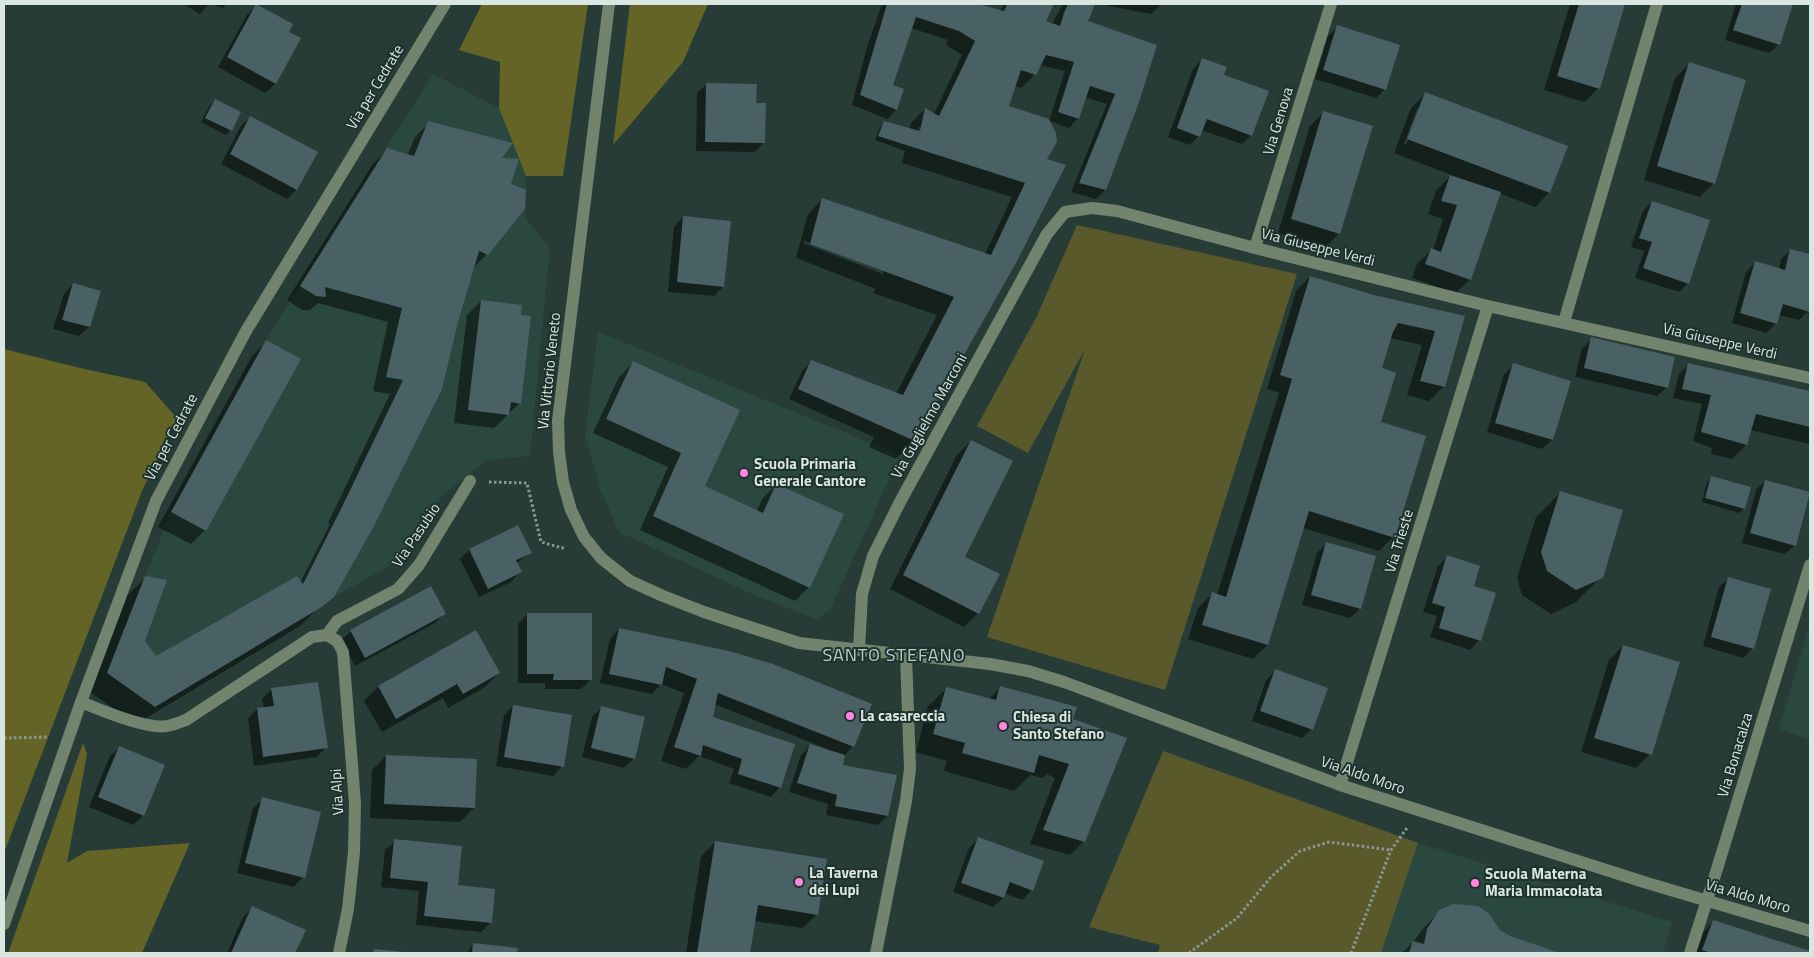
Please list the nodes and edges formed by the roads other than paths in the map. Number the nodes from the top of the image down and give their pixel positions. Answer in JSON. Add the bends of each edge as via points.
{"nodes":[{"id":1,"x":445,"y":4,"type":"edge"},
{"id":2,"x":609,"y":4,"type":"edge"},
{"id":3,"x":1331,"y":4,"type":"edge"},
{"id":4,"x":1657,"y":4,"type":"edge"},
{"id":5,"x":1065,"y":212,"type":"joint"},
{"id":6,"x":1256,"y":248,"type":"junction"},
{"id":7,"x":1488,"y":306,"type":"junction"},
{"id":8,"x":1564,"y":322,"type":"junction"},
{"id":9,"x":1810,"y":378,"type":"edge"},
{"id":10,"x":470,"y":482,"type":"road end"},
{"id":11,"x":1810,"y":565,"type":"edge"},
{"id":12,"x":327,"y":635,"type":"junction"},
{"id":13,"x":859,"y":650,"type":"junction"},
{"id":14,"x":906,"y":655,"type":"junction"},
{"id":15,"x":81,"y":702,"type":"junction"},
{"id":16,"x":1340,"y":785,"type":"junction"},
{"id":17,"x":1706,"y":901,"type":"junction"},
{"id":18,"x":4,"y":924,"type":"edge"},
{"id":19,"x":1810,"y":930,"type":"edge"},
{"id":20,"x":340,"y":953,"type":"edge"},
{"id":21,"x":876,"y":953,"type":"edge"},
{"id":22,"x":1690,"y":953,"type":"edge"}],
"edges":[{"from":1,"to":15,"type":"street","name":"Via per Cedrate","via":[[246,331],[156,501]]},
{"from":2,"to":13,"type":"street","name":"Via Vittorio Veneto","via":[[558,421],[563,482],[571,510],[584,537],[601,558],[630,581],[704,612],[799,643]]},
{"from":3,"to":6,"type":"street","name":"Via Genova"},
{"from":4,"to":8,"type":"street"},
{"from":5,"to":6,"type":"street","name":"Via Giuseppe Verdi","via":[[1092,208],[1118,211]]},
{"from":5,"to":13,"type":"street","name":"Via Guglielmo Marconi","via":[[1047,234],[873,556],[862,594]]},
{"from":6,"to":7,"type":"street","name":"Via Giuseppe Verdi"},
{"from":7,"to":8,"type":"street","name":"Via Giuseppe Verdi"},
{"from":7,"to":16,"type":"street","name":"Via Trieste"},
{"from":8,"to":9,"type":"street","name":"Via Giuseppe Verdi"},
{"from":10,"to":12,"type":"street","name":"Via Pasubio","via":[[419,566],[398,589],[337,621]]},
{"from":11,"to":17,"type":"street","name":"Via Bonacalza"},
{"from":12,"to":15,"type":"street","name":"Via Pasubio","via":[[312,637],[186,720],[166,727],[146,725]]},
{"from":12,"to":20,"type":"street","name":"Via Alpi","via":[[337,641],[343,652],[355,804],[354,852]]},
{"from":13,"to":14,"type":"street","name":"Via Vittorio Veneto"},
{"from":14,"to":16,"type":"street","name":"Via Aldo Moro","via":[[1028,671]]},
{"from":14,"to":21,"type":"street","via":[[910,768]]},
{"from":15,"to":18,"type":"street","name":"Via per Cedrate"},
{"from":16,"to":17,"type":"street","name":"Via Aldo Moro"},
{"from":17,"to":19,"type":"street","name":"Via Aldo Moro"},
{"from":17,"to":22,"type":"street","name":"Via Bonacalza"}]}
